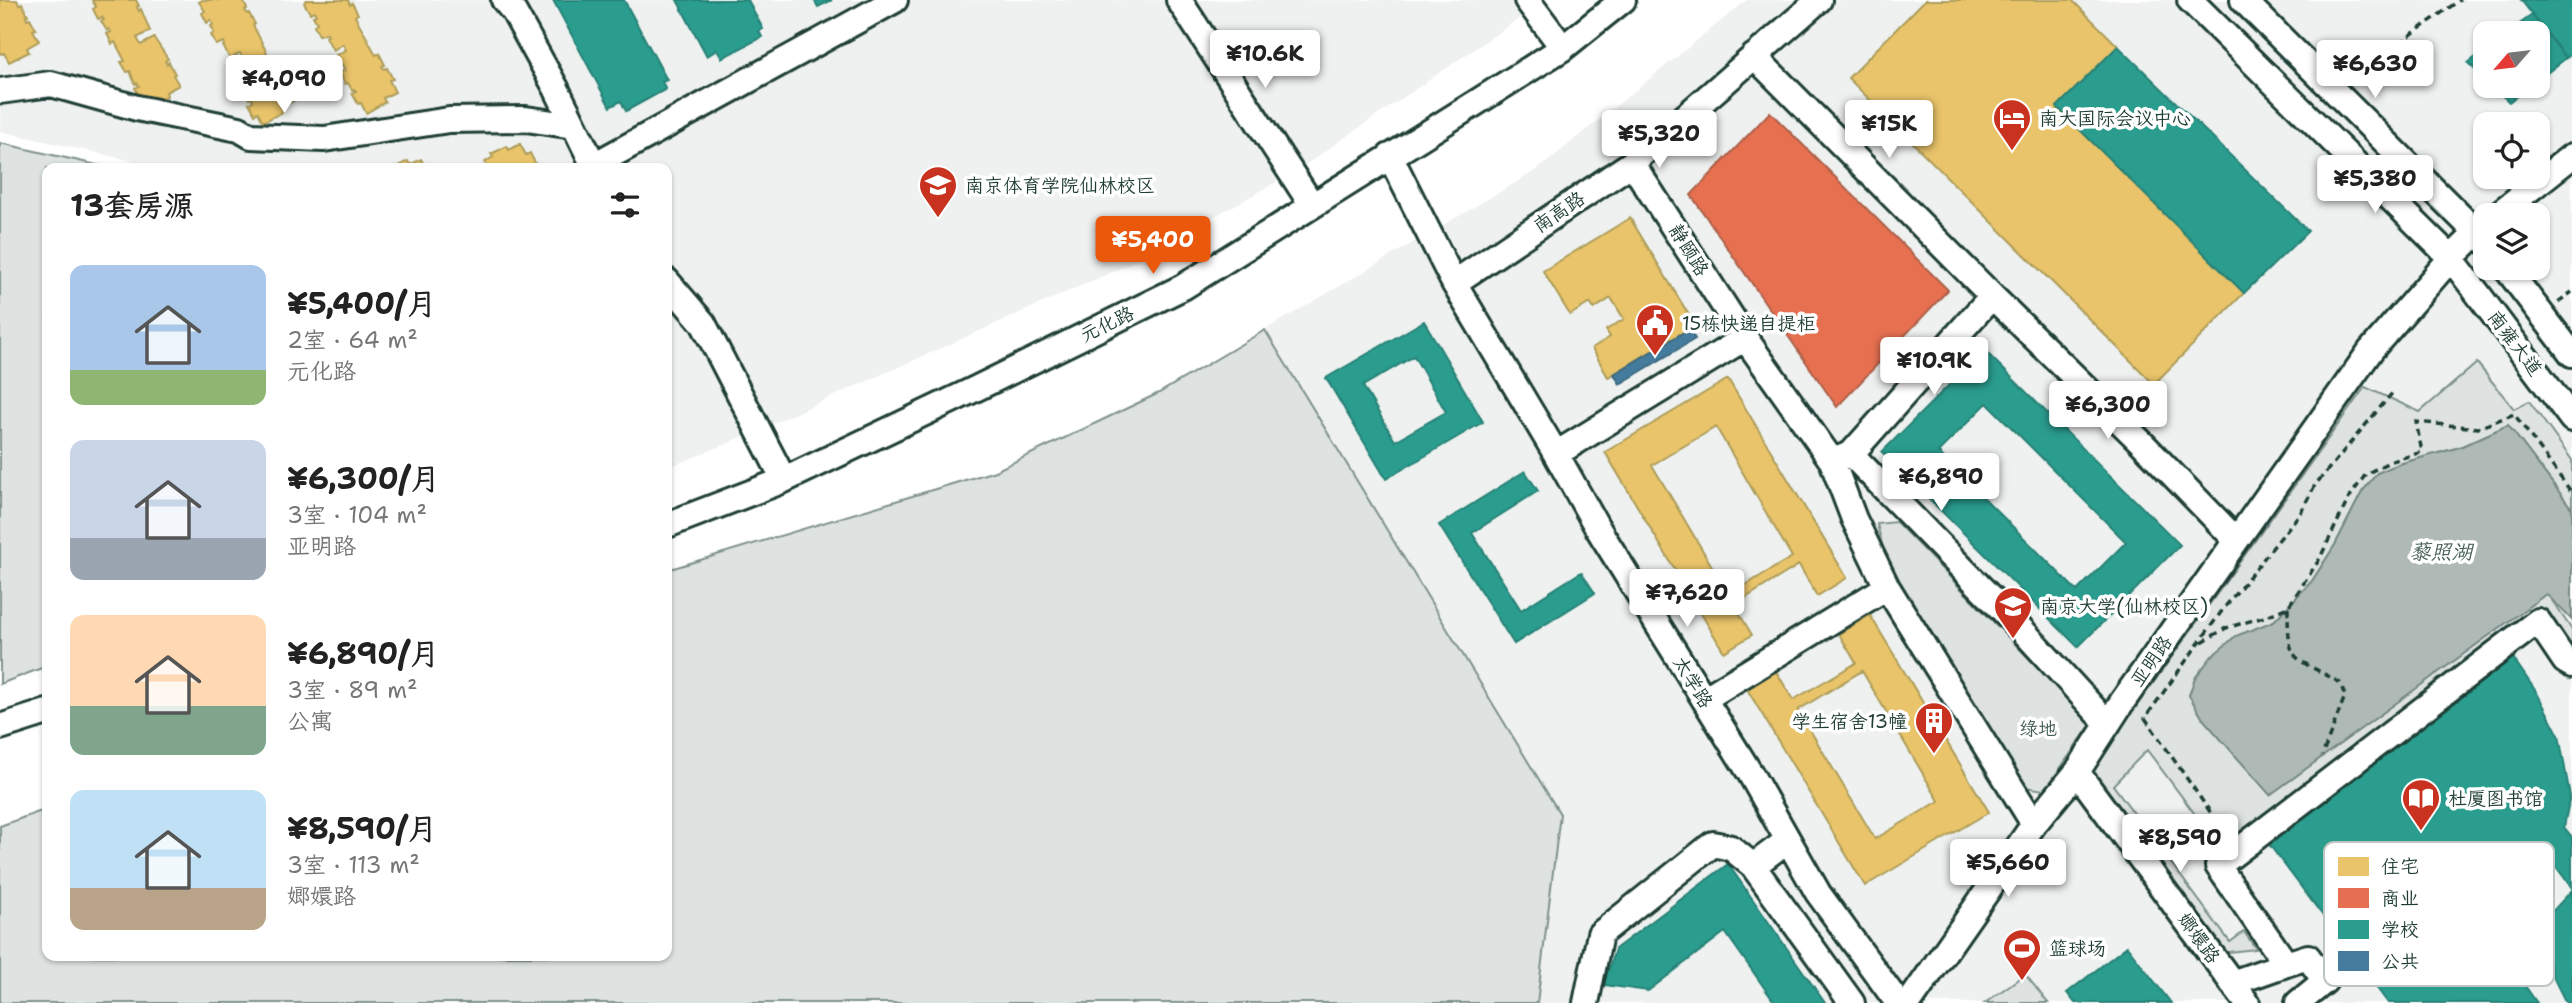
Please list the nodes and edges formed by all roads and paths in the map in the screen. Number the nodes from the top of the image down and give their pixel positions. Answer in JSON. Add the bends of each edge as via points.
{"nodes":[{"id":1,"x":504,"y":0,"type":"edge"},
{"id":2,"x":895,"y":0,"type":"edge"},
{"id":3,"x":1179,"y":0,"type":"edge"},
{"id":4,"x":1527,"y":0,"type":"edge"},
{"id":5,"x":1623,"y":0,"type":"edge"},
{"id":6,"x":1819,"y":0,"type":"edge"},
{"id":7,"x":2190,"y":0,"type":"edge"},
{"id":8,"x":2243,"y":0,"type":"edge"},
{"id":9,"x":2460,"y":0,"type":"edge"},
{"id":10,"x":1563,"y":48,"type":"junction"},
{"id":11,"x":1754,"y":56,"type":"junction"},
{"id":12,"x":0,"y":91,"type":"edge"},
{"id":13,"x":2336,"y":94,"type":"junction"},
{"id":14,"x":574,"y":125,"type":"junction"},
{"id":15,"x":1390,"y":156,"type":"junction"},
{"id":16,"x":2572,"y":156,"type":"edge"},
{"id":17,"x":593,"y":163,"type":"edge"},
{"id":18,"x":600,"y":163,"type":"edge"},
{"id":19,"x":1632,"y":163,"type":"junction"},
{"id":20,"x":2512,"y":203,"type":"edge"},
{"id":21,"x":1312,"y":205,"type":"junction"},
{"id":22,"x":2473,"y":223,"type":"edge"},
{"id":23,"x":2473,"y":239,"type":"edge"},
{"id":24,"x":2451,"y":257,"type":"junction"},
{"id":25,"x":2515,"y":280,"type":"edge"},
{"id":26,"x":1454,"y":282,"type":"junction"},
{"id":27,"x":672,"y":287,"type":"edge"},
{"id":28,"x":2572,"y":292,"type":"edge"},
{"id":29,"x":1992,"y":296,"type":"junction"},
{"id":30,"x":2556,"y":303,"type":"dead end"},
{"id":31,"x":1745,"y":338,"type":"junction"},
{"id":32,"x":2572,"y":354,"type":"edge"},
{"id":33,"x":2394,"y":391,"type":"dead end"},
{"id":34,"x":2572,"y":419,"type":"edge"},
{"id":35,"x":1556,"y":454,"type":"junction"},
{"id":36,"x":1842,"y":457,"type":"junction"},
{"id":37,"x":783,"y":480,"type":"junction"},
{"id":38,"x":2572,"y":493,"type":"edge"},
{"id":39,"x":672,"y":523,"type":"edge"},
{"id":40,"x":2236,"y":540,"type":"junction"},
{"id":41,"x":1886,"y":587,"type":"junction"},
{"id":42,"x":2288,"y":607,"type":"junction"},
{"id":43,"x":2201,"y":643,"type":"junction"},
{"id":44,"x":2572,"y":665,"type":"edge"},
{"id":45,"x":1704,"y":699,"type":"junction"},
{"id":46,"x":42,"y":714,"type":"edge"},
{"id":47,"x":2108,"y":724,"type":"junction"},
{"id":48,"x":0,"y":727,"type":"edge"},
{"id":49,"x":2322,"y":757,"type":"dead end"},
{"id":50,"x":2077,"y":772,"type":"junction"},
{"id":51,"x":2034,"y":824,"type":"junction"},
{"id":52,"x":1788,"y":840,"type":"junction"},
{"id":53,"x":2238,"y":850,"type":"junction"},
{"id":54,"x":1753,"y":866,"type":"junction"},
{"id":55,"x":2286,"y":964,"type":"junction"},
{"id":56,"x":2324,"y":980,"type":"edge"},
{"id":57,"x":2324,"y":982,"type":"edge"},
{"id":58,"x":2232,"y":983,"type":"junction"},
{"id":59,"x":1895,"y":1001,"type":"edge"},
{"id":60,"x":1586,"y":1003,"type":"edge"},
{"id":61,"x":1852,"y":1003,"type":"edge"},
{"id":62,"x":2247,"y":1003,"type":"edge"},
{"id":63,"x":2298,"y":1003,"type":"edge"}],
"edges":[{"from":1,"to":14,"type":"street"},
{"from":2,"to":18,"type":"street"},
{"from":3,"to":21,"type":"street"},
{"from":4,"to":10,"type":"street"},
{"from":5,"to":10,"type":"street","name":"元化路"},
{"from":6,"to":11,"type":"street","name":"南高路"},
{"from":7,"to":24,"type":"street","name":"南雍大道"},
{"from":8,"to":13,"type":"street"},
{"from":9,"to":13,"type":"path"},
{"from":10,"to":15,"type":"street","name":"元化路"},
{"from":11,"to":19,"type":"street","name":"南高路"},
{"from":11,"to":29,"type":"street"},
{"from":12,"to":14,"type":"street","via":[[51,84],[239,129],[251,136],[324,139],[449,120],[526,119]]},
{"from":13,"to":22,"type":"street"},
{"from":14,"to":17,"type":"street"},
{"from":15,"to":21,"type":"street","name":"元化路"},
{"from":15,"to":26,"type":"street","name":"太学路"},
{"from":16,"to":20,"type":"street"},
{"from":19,"to":26,"type":"street","name":"南高路"},
{"from":19,"to":31,"type":"street","name":"静颐路"},
{"from":21,"to":37,"type":"street","name":"元化路","via":[[1183,287]]},
{"from":23,"to":24,"type":"street","name":"亚明路"},
{"from":24,"to":34,"type":"street","name":"南雍大道"},
{"from":24,"to":40,"type":"street","name":"亚明路","via":[[2371,351]]},
{"from":25,"to":32,"type":"street","name":"南雍大道"},
{"from":26,"to":35,"type":"street","name":"太学路"},
{"from":27,"to":37,"type":"street","via":[[703,323]]},
{"from":28,"to":30,"type":"path"},
{"from":29,"to":36,"type":"street"},
{"from":29,"to":40,"type":"street"},
{"from":31,"to":35,"type":"street"},
{"from":31,"to":36,"type":"street","name":"静颐路"},
{"from":33,"to":43,"type":"path","via":[[2315,485],[2301,512]]},
{"from":35,"to":45,"type":"street","name":"太学路"},
{"from":36,"to":41,"type":"street","via":[[1854,519]]},
{"from":36,"to":47,"type":"street","via":[[2023,631]]},
{"from":37,"to":39,"type":"street","name":"元化路"},
{"from":38,"to":42,"type":"path","via":[[2514,414],[2478,428],[2416,422],[2422,452],[2366,474]]},
{"from":40,"to":47,"type":"street","name":"亚明路"},
{"from":41,"to":45,"type":"street"},
{"from":41,"to":51,"type":"street"},
{"from":42,"to":43,"type":"path","via":[[2226,628]]},
{"from":42,"to":49,"type":"path","via":[[2292,655],[2340,683],[2345,696]]},
{"from":43,"to":53,"type":"path","via":[[2145,719]]},
{"from":44,"to":53,"type":"street","via":[[2538,621]]},
{"from":45,"to":52,"type":"street","name":"太学路"},
{"from":46,"to":48,"type":"street"},
{"from":47,"to":50,"type":"street","name":"亚明路"},
{"from":50,"to":51,"type":"street","name":"亚明路"},
{"from":50,"to":58,"type":"street","name":"嫏嬛路"},
{"from":51,"to":59,"type":"street","name":"亚明路"},
{"from":52,"to":54,"type":"street"},
{"from":52,"to":59,"type":"street","name":"太学路","via":[[1818,893]]},
{"from":53,"to":55,"type":"street","via":[[2218,866]]},
{"from":54,"to":60,"type":"street","via":[[1731,848],[1713,844],[1600,934]]},
{"from":54,"to":61,"type":"street"},
{"from":55,"to":56,"type":"street","via":[[2308,957]]},
{"from":55,"to":58,"type":"street"},
{"from":57,"to":63,"type":"street"},
{"from":58,"to":62,"type":"street","name":"嫏嬛路"}]}
